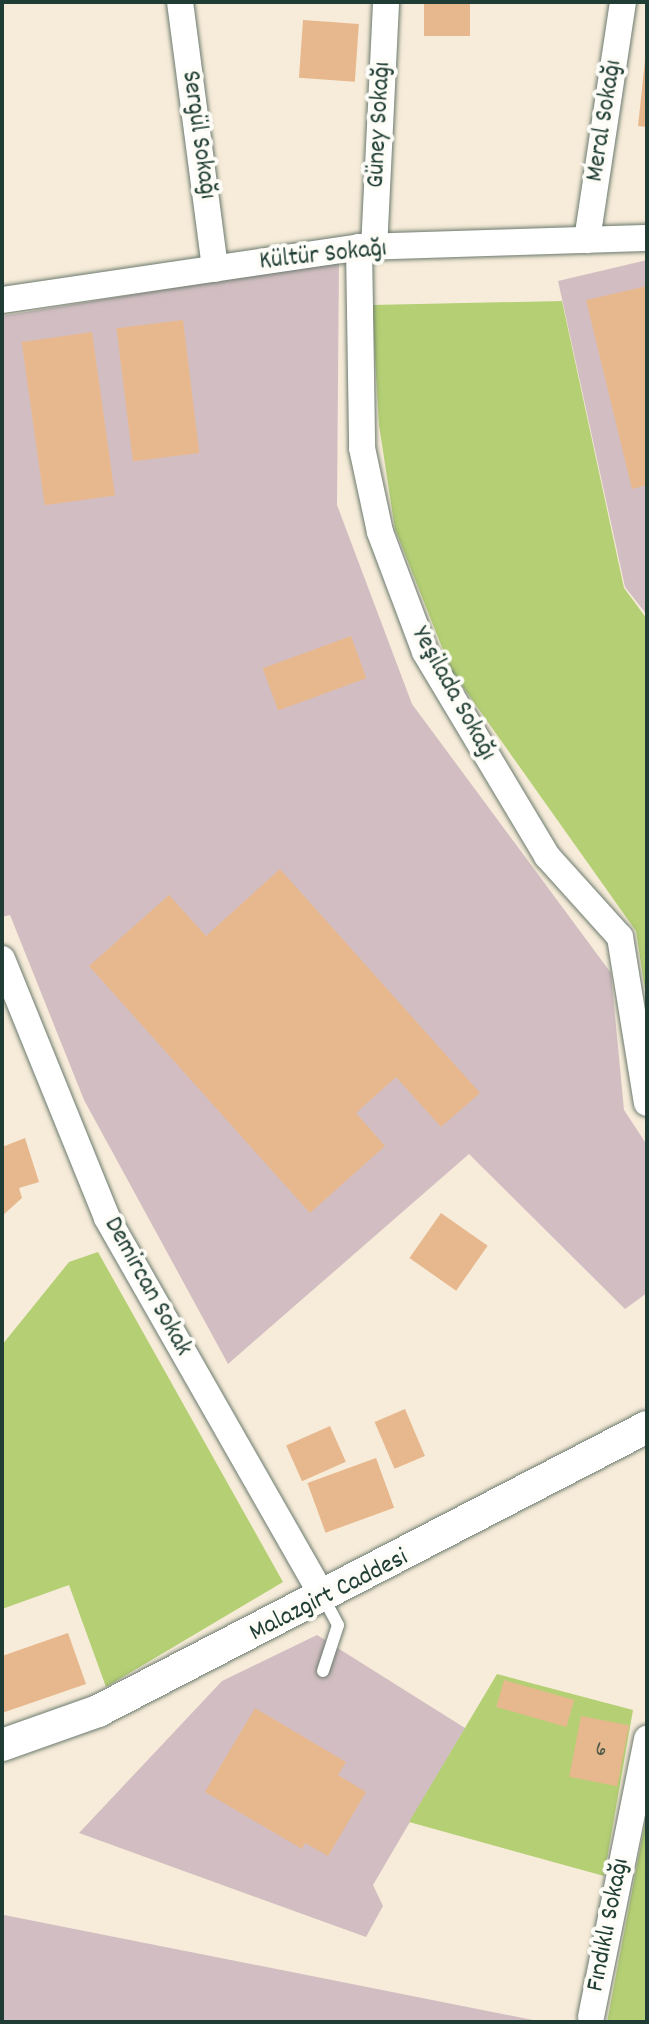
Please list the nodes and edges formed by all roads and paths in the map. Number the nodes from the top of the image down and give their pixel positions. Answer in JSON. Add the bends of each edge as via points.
{"nodes":[{"id":1,"x":180,"y":2,"type":"edge"},
{"id":2,"x":386,"y":2,"type":"edge"},
{"id":3,"x":623,"y":2,"type":"edge"},
{"id":4,"x":647,"y":238,"type":"edge"},
{"id":5,"x":587,"y":240,"type":"junction"},
{"id":6,"x":366,"y":248,"type":"junction"},
{"id":7,"x":215,"y":269,"type":"junction"},
{"id":8,"x":2,"y":300,"type":"edge"},
{"id":9,"x":2,"y":959,"type":"edge"},
{"id":10,"x":647,"y":1103,"type":"edge"},
{"id":11,"x":647,"y":1427,"type":"edge"},
{"id":12,"x":324,"y":1599,"type":"junction"},
{"id":13,"x":323,"y":1671,"type":"dead end"},
{"id":14,"x":647,"y":1739,"type":"edge"},
{"id":15,"x":2,"y":1745,"type":"edge"},
{"id":16,"x":591,"y":2017,"type":"dead end"}],
"edges":[{"from":1,"to":7,"type":"street","name":"Sergül Sokağı"},
{"from":2,"to":6,"type":"street","name":"Güney Sokağı"},
{"from":3,"to":5,"type":"street","name":"Meral Sokağı"},
{"from":4,"to":5,"type":"street","name":"Kültür Sokağı"},
{"from":5,"to":6,"type":"street","name":"Kültür Sokağı"},
{"from":6,"to":7,"type":"street","name":"Kültür Sokağı"},
{"from":6,"to":10,"type":"street","name":"Yeşilada Sokağı","via":[[362,448],[380,532],[433,665],[547,856],[620,937]]},
{"from":7,"to":8,"type":"street","name":"Kültür Sokağı"},
{"from":9,"to":12,"type":"street","name":"Demircan Sokak","via":[[107,1218]]},
{"from":11,"to":12,"type":"street","name":"Malazgirt Caddesi"},
{"from":12,"to":13,"type":"lane","via":[[338,1625]]},
{"from":12,"to":15,"type":"street","name":"Malazgirt Caddesi","via":[[98,1711]]},
{"from":14,"to":16,"type":"street","name":"Fındıklı Sokağı"}]}
